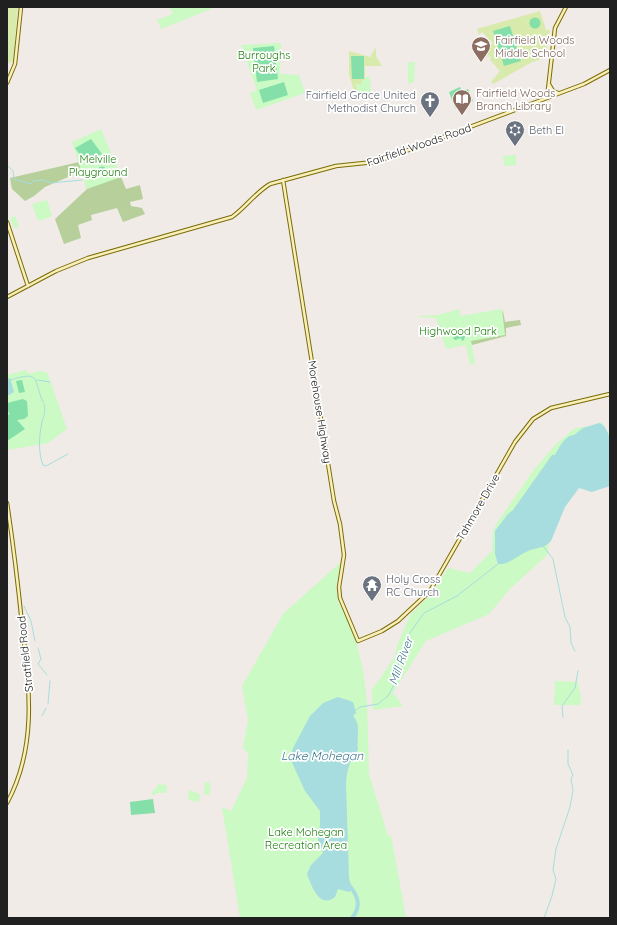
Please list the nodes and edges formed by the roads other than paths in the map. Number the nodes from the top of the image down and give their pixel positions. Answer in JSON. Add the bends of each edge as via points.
{"nodes":[{"id":1,"x":21,"y":7,"type":"edge"},
{"id":2,"x":566,"y":7,"type":"edge"},
{"id":3,"x":610,"y":70,"type":"edge"},
{"id":4,"x":7,"y":84,"type":"edge"},
{"id":5,"x":548,"y":84,"type":"junction"},
{"id":6,"x":558,"y":93,"type":"junction"},
{"id":7,"x":544,"y":98,"type":"junction"},
{"id":8,"x":283,"y":180,"type":"junction"},
{"id":9,"x":7,"y":222,"type":"edge"},
{"id":10,"x":28,"y":286,"type":"junction"},
{"id":11,"x":7,"y":297,"type":"edge"},
{"id":12,"x":610,"y":394,"type":"edge"},
{"id":13,"x":7,"y":503,"type":"edge"},
{"id":14,"x":358,"y":641,"type":"joint"},
{"id":15,"x":7,"y":803,"type":"edge"}],
"edges":[{"from":1,"to":4,"type":"main road","via":[[15,64]]},
{"from":2,"to":5,"type":"main road","via":[[555,28]]},
{"from":3,"to":6,"type":"main road","name":"Fairfield Woods Road","via":[[584,84]]},
{"from":5,"to":6,"type":"main road"},
{"from":5,"to":7,"type":"main road"},
{"from":6,"to":7,"type":"main road","name":"Fairfield Woods Road"},
{"from":7,"to":8,"type":"main road","name":"Fairfield Woods Road","via":[[374,162],[336,166]]},
{"from":8,"to":10,"type":"main road","name":"Fairfield Woods Road","via":[[262,189],[232,217],[106,252],[67,266]]},
{"from":8,"to":14,"type":"main road","name":"Morehouse Highway","via":[[334,501],[340,524],[344,555],[339,587],[340,598]]},
{"from":9,"to":10,"type":"main road"},
{"from":10,"to":11,"type":"main road","name":"Fairfield Woods Road"},
{"from":12,"to":14,"type":"main road","name":"Tahmore Drive","via":[[551,408],[533,419],[515,442],[430,591],[398,621]]},
{"from":13,"to":15,"type":"main road","name":"Stratfield Road","via":[[30,702],[21,770]]}]}
